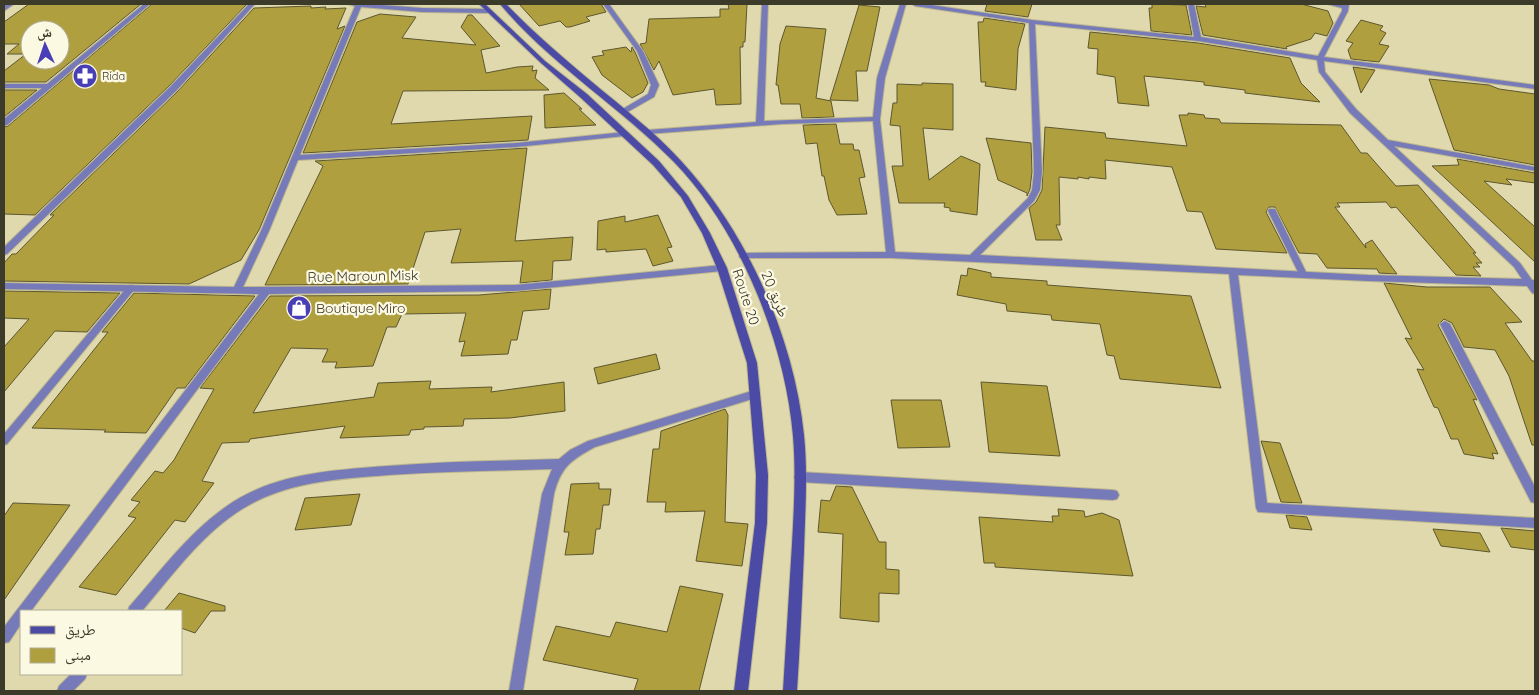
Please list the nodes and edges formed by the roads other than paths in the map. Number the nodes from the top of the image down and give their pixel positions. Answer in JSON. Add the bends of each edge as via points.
{"nodes":[{"id":1,"x":11,"y":4,"type":"edge"},
{"id":2,"x":147,"y":4,"type":"edge"},
{"id":3,"x":252,"y":4,"type":"edge"},
{"id":4,"x":350,"y":4,"type":"edge"},
{"id":5,"x":359,"y":4,"type":"edge"},
{"id":6,"x":503,"y":4,"type":"edge"},
{"id":7,"x":606,"y":4,"type":"edge"},
{"id":8,"x":765,"y":4,"type":"edge"},
{"id":9,"x":903,"y":4,"type":"edge"},
{"id":10,"x":915,"y":4,"type":"edge"},
{"id":11,"x":1191,"y":4,"type":"edge"},
{"id":12,"x":1330,"y":4,"type":"edge"},
{"id":13,"x":1346,"y":5,"type":"edge"},
{"id":14,"x":485,"y":7,"type":"edge"},
{"id":15,"x":4,"y":9,"type":"edge"},
{"id":16,"x":1032,"y":22,"type":"junction"},
{"id":17,"x":1198,"y":39,"type":"junction"},
{"id":18,"x":1320,"y":58,"type":"junction"},
{"id":19,"x":4,"y":86,"type":"edge"},
{"id":20,"x":47,"y":86,"type":"junction"},
{"id":21,"x":1535,"y":87,"type":"edge"},
{"id":22,"x":624,"y":112,"type":"junction"},
{"id":23,"x":876,"y":119,"type":"junction"},
{"id":24,"x":4,"y":123,"type":"edge"},
{"id":25,"x":760,"y":123,"type":"junction"},
{"id":26,"x":647,"y":132,"type":"junction"},
{"id":27,"x":626,"y":134,"type":"junction"},
{"id":28,"x":1386,"y":141,"type":"junction"},
{"id":29,"x":294,"y":158,"type":"junction"},
{"id":30,"x":1535,"y":168,"type":"edge"},
{"id":31,"x":1272,"y":211,"type":"dead end"},
{"id":32,"x":4,"y":252,"type":"edge"},
{"id":33,"x":891,"y":255,"type":"junction"},
{"id":34,"x":743,"y":256,"type":"junction"},
{"id":35,"x":972,"y":258,"type":"junction"},
{"id":36,"x":722,"y":268,"type":"junction"},
{"id":37,"x":1233,"y":271,"type":"junction"},
{"id":38,"x":1303,"y":274,"type":"junction"},
{"id":39,"x":4,"y":286,"type":"edge"},
{"id":40,"x":1534,"y":286,"type":"edge"},
{"id":41,"x":131,"y":288,"type":"junction"},
{"id":42,"x":238,"y":290,"type":"junction"},
{"id":43,"x":266,"y":291,"type":"junction"},
{"id":44,"x":1444,"y":324,"type":"dead end"},
{"id":45,"x":755,"y":394,"type":"junction"},
{"id":46,"x":4,"y":441,"type":"edge"},
{"id":47,"x":559,"y":464,"type":"junction"},
{"id":48,"x":800,"y":477,"type":"junction"},
{"id":49,"x":1113,"y":495,"type":"dead end"},
{"id":50,"x":1535,"y":498,"type":"edge"},
{"id":51,"x":1535,"y":523,"type":"edge"},
{"id":52,"x":24,"y":610,"type":"edge"},
{"id":53,"x":135,"y":610,"type":"edge"},
{"id":54,"x":20,"y":615,"type":"edge"},
{"id":55,"x":4,"y":637,"type":"edge"},
{"id":56,"x":79,"y":675,"type":"edge"},
{"id":57,"x":64,"y":691,"type":"edge"},
{"id":58,"x":516,"y":691,"type":"edge"},
{"id":59,"x":741,"y":691,"type":"edge"},
{"id":60,"x":790,"y":691,"type":"edge"}],
"edges":[{"from":1,"to":15,"type":"street"},
{"from":2,"to":20,"type":"street"},
{"from":3,"to":32,"type":"street","via":[[168,94]]},
{"from":4,"to":5,"type":"street"},
{"from":5,"to":14,"type":"street","via":[[422,10]]},
{"from":5,"to":29,"type":"street"},
{"from":6,"to":22,"type":"main road","name":"طريق 20"},
{"from":7,"to":22,"type":"street","via":[[640,52],[654,85],[651,95]]},
{"from":8,"to":25,"type":"street"},
{"from":9,"to":23,"type":"street","via":[[881,78]]},
{"from":10,"to":16,"type":"street"},
{"from":11,"to":17,"type":"street"},
{"from":12,"to":13,"type":"street"},
{"from":13,"to":18,"type":"street"},
{"from":14,"to":27,"type":"main road","name":"Route 20"},
{"from":16,"to":17,"type":"street"},
{"from":16,"to":35,"type":"street","via":[[1036,190]]},
{"from":17,"to":18,"type":"street"},
{"from":18,"to":21,"type":"street"},
{"from":18,"to":28,"type":"street","via":[[1322,72],[1352,111]]},
{"from":19,"to":20,"type":"street"},
{"from":20,"to":24,"type":"street"},
{"from":22,"to":26,"type":"main road","name":"طريق 20"},
{"from":23,"to":25,"type":"street"},
{"from":23,"to":33,"type":"street"},
{"from":25,"to":26,"type":"street"},
{"from":26,"to":34,"type":"main road","name":"طريق 20","via":[[679,162],[704,193]]},
{"from":27,"to":29,"type":"street","via":[[516,145]]},
{"from":27,"to":36,"type":"main road","name":"Route 20","via":[[684,196]]},
{"from":28,"to":30,"type":"street"},
{"from":28,"to":40,"type":"street","via":[[1517,265]]},
{"from":29,"to":42,"type":"street"},
{"from":31,"to":38,"type":"lane"},
{"from":33,"to":34,"type":"street"},
{"from":33,"to":35,"type":"street"},
{"from":34,"to":48,"type":"main road","name":"طريق 20","via":[[770,312],[783,359],[797,425]]},
{"from":35,"to":37,"type":"street"},
{"from":36,"to":43,"type":"street","name":"Rue Maroun Misk","via":[[515,288]]},
{"from":36,"to":45,"type":"main road","name":"Route 20","via":[[752,363]]},
{"from":37,"to":38,"type":"street"},
{"from":37,"to":51,"type":"street","via":[[1262,508]]},
{"from":38,"to":40,"type":"street"},
{"from":39,"to":41,"type":"street","name":"Rue Maroun Misk"},
{"from":41,"to":42,"type":"street","name":"Rue Maroun Misk"},
{"from":41,"to":46,"type":"lane"},
{"from":42,"to":43,"type":"street","name":"Rue Maroun Misk"},
{"from":43,"to":52,"type":"street"},
{"from":44,"to":50,"type":"street"},
{"from":45,"to":47,"type":"street","via":[[592,444]]},
{"from":45,"to":59,"type":"main road","name":"Route 20","via":[[762,475],[761,523]]},
{"from":47,"to":53,"type":"street","via":[[411,468],[299,479],[271,488],[232,509],[206,530]]},
{"from":47,"to":58,"type":"street","via":[[548,494]]},
{"from":48,"to":49,"type":"street"},
{"from":48,"to":60,"type":"main road","name":"طريق 20"},
{"from":54,"to":55,"type":"street"},
{"from":56,"to":57,"type":"street"}]}
